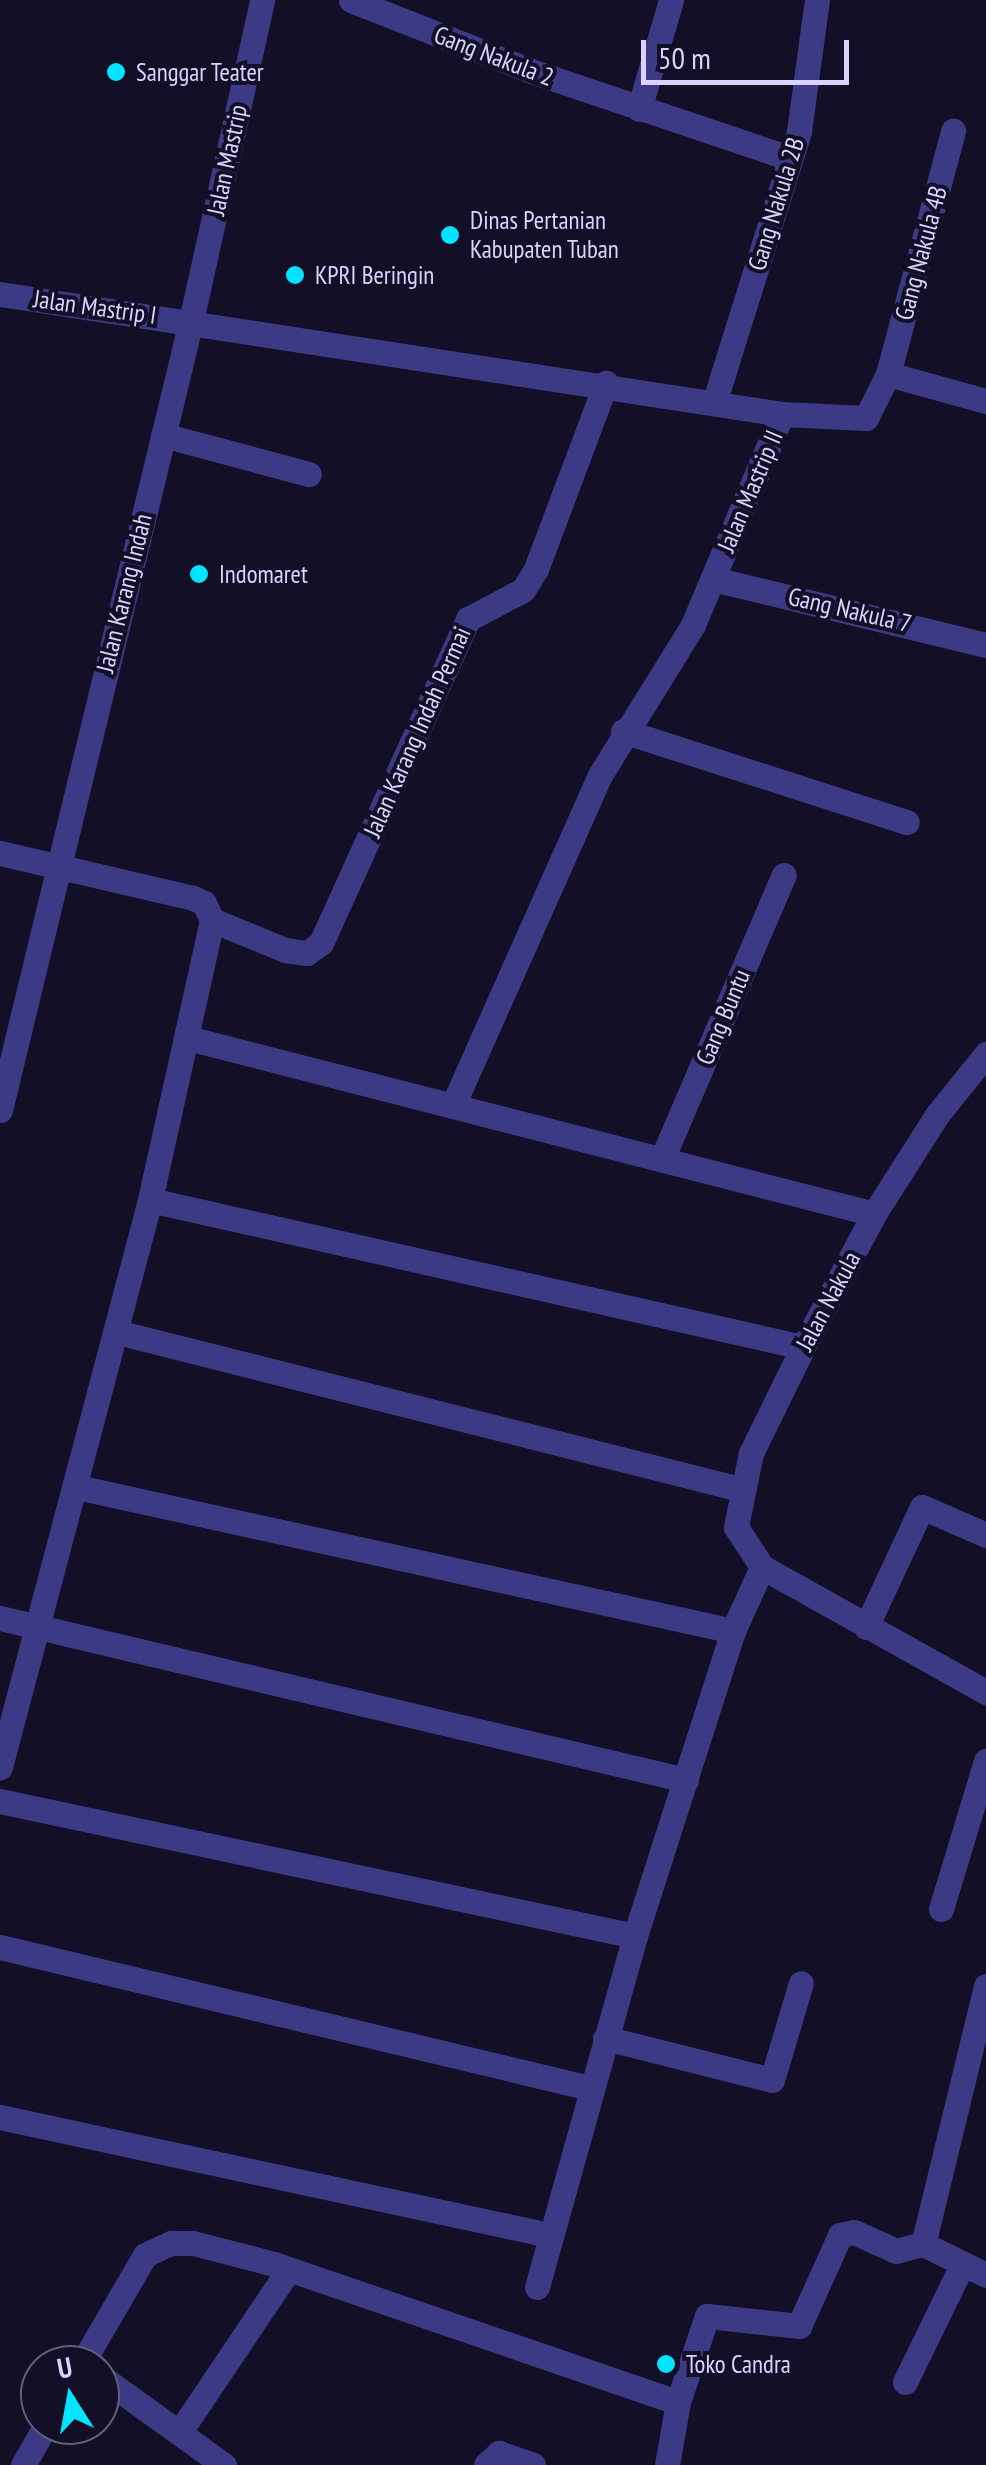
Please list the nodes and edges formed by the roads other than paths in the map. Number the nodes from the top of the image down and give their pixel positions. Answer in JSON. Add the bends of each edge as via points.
{"nodes":[{"id":1,"x":262,"y":0,"type":"edge"},
{"id":2,"x":351,"y":0,"type":"edge"},
{"id":3,"x":671,"y":0,"type":"edge"},
{"id":4,"x":817,"y":0,"type":"edge"},
{"id":5,"x":639,"y":109,"type":"junction"},
{"id":6,"x":953,"y":132,"type":"dead end"},
{"id":7,"x":790,"y":158,"type":"junction"},
{"id":8,"x":0,"y":294,"type":"edge"},
{"id":9,"x":191,"y":321,"type":"junction"},
{"id":10,"x":888,"y":374,"type":"junction"},
{"id":11,"x":606,"y":384,"type":"junction"},
{"id":12,"x":986,"y":401,"type":"edge"},
{"id":13,"x":714,"y":403,"type":"junction"},
{"id":14,"x":782,"y":414,"type":"junction"},
{"id":15,"x":163,"y":435,"type":"junction"},
{"id":16,"x":310,"y":474,"type":"dead end"},
{"id":17,"x":713,"y":579,"type":"junction"},
{"id":18,"x":986,"y":645,"type":"edge"},
{"id":19,"x":623,"y":732,"type":"junction"},
{"id":20,"x":906,"y":822,"type":"dead end"},
{"id":21,"x":0,"y":853,"type":"edge"},
{"id":22,"x":57,"y":865,"type":"junction"},
{"id":23,"x":784,"y":876,"type":"dead end"},
{"id":24,"x":212,"y":920,"type":"junction"},
{"id":25,"x":188,"y":1038,"type":"junction"},
{"id":26,"x":986,"y":1054,"type":"edge"},
{"id":27,"x":454,"y":1103,"type":"junction"},
{"id":28,"x":0,"y":1110,"type":"edge"},
{"id":29,"x":662,"y":1159,"type":"junction"},
{"id":30,"x":150,"y":1200,"type":"junction"},
{"id":31,"x":874,"y":1214,"type":"junction"},
{"id":32,"x":117,"y":1332,"type":"junction"},
{"id":33,"x":803,"y":1347,"type":"junction"},
{"id":34,"x":77,"y":1487,"type":"junction"},
{"id":35,"x":740,"y":1488,"type":"junction"},
{"id":36,"x":986,"y":1535,"type":"edge"},
{"id":37,"x":762,"y":1566,"type":"junction"},
{"id":38,"x":0,"y":1618,"type":"edge"},
{"id":39,"x":866,"y":1626,"type":"junction"},
{"id":40,"x":39,"y":1628,"type":"junction"},
{"id":41,"x":734,"y":1632,"type":"junction"},
{"id":42,"x":986,"y":1692,"type":"edge"},
{"id":43,"x":986,"y":1761,"type":"edge"},
{"id":44,"x":0,"y":1767,"type":"edge"},
{"id":45,"x":686,"y":1780,"type":"junction"},
{"id":46,"x":0,"y":1801,"type":"edge"},
{"id":47,"x":941,"y":1909,"type":"dead end"},
{"id":48,"x":635,"y":1936,"type":"junction"},
{"id":49,"x":0,"y":1947,"type":"edge"},
{"id":50,"x":801,"y":1983,"type":"dead end"},
{"id":51,"x":986,"y":1986,"type":"edge"},
{"id":52,"x":604,"y":2038,"type":"junction"},
{"id":53,"x":590,"y":2088,"type":"junction"},
{"id":54,"x":0,"y":2117,"type":"edge"},
{"id":55,"x":549,"y":2234,"type":"junction"},
{"id":56,"x":922,"y":2244,"type":"junction"},
{"id":57,"x":961,"y":2266,"type":"junction"},
{"id":58,"x":289,"y":2269,"type":"junction"},
{"id":59,"x":986,"y":2276,"type":"edge"},
{"id":60,"x":537,"y":2287,"type":"dead end"},
{"id":61,"x":100,"y":2345,"type":"edge"},
{"id":62,"x":906,"y":2382,"type":"dead end"},
{"id":63,"x":120,"y":2390,"type":"edge"},
{"id":64,"x":678,"y":2402,"type":"junction"},
{"id":65,"x":180,"y":2433,"type":"junction"},
{"id":66,"x":224,"y":2465,"type":"edge"},
{"id":67,"x":486,"y":2465,"type":"edge"},
{"id":68,"x":533,"y":2465,"type":"edge"},
{"id":69,"x":668,"y":2465,"type":"edge"}],
"edges":[{"from":1,"to":9,"type":"street","name":"Jalan Mastrip"},
{"from":2,"to":5,"type":"street","name":"Gang Nakula 2"},
{"from":3,"to":5,"type":"street"},
{"from":4,"to":7,"type":"street","name":"Gang Nakula 2B"},
{"from":5,"to":7,"type":"street","name":"Gang Nakula 2"},
{"from":6,"to":10,"type":"street","name":"Gang Nakula 4B"},
{"from":7,"to":13,"type":"street","name":"Gang Nakula 2B"},
{"from":8,"to":9,"type":"street","name":"Jalan Mastrip I"},
{"from":9,"to":11,"type":"street","name":"Jalan Mastrip II"},
{"from":9,"to":15,"type":"street","name":"Jalan Karang Indah"},
{"from":10,"to":12,"type":"street"},
{"from":10,"to":14,"type":"street","name":"Gang Nakula 4B","via":[[866,418]]},
{"from":11,"to":13,"type":"street","name":"Jalan Mastrip II"},
{"from":11,"to":24,"type":"street","name":"Jalan Karang Indah Permai","via":[[536,570],[523,590],[468,619],[321,943],[307,953],[286,950]]},
{"from":13,"to":14,"type":"street","name":"Jalan Mastrip II"},
{"from":14,"to":17,"type":"street","name":"Jalan Mastrip II"},
{"from":15,"to":16,"type":"street"},
{"from":15,"to":22,"type":"street","name":"Jalan Karang Indah"},
{"from":17,"to":18,"type":"street","name":"Gang Nakula 7"},
{"from":17,"to":19,"type":"street","name":"Jalan Mastrip II","via":[[682,645]]},
{"from":19,"to":20,"type":"street"},
{"from":19,"to":27,"type":"street","name":"Jalan Mastrip II"},
{"from":21,"to":22,"type":"street"},
{"from":22,"to":24,"type":"street","via":[[192,898],[204,903]]},
{"from":22,"to":28,"type":"street","name":"Jalan Karang Indah"},
{"from":23,"to":29,"type":"street","name":"Gang Buntu"},
{"from":24,"to":25,"type":"street"},
{"from":25,"to":27,"type":"street"},
{"from":25,"to":30,"type":"street"},
{"from":26,"to":31,"type":"street","name":"Jalan Nakula","via":[[936,1115]]},
{"from":27,"to":29,"type":"street"},
{"from":29,"to":31,"type":"street"},
{"from":30,"to":32,"type":"street"},
{"from":30,"to":33,"type":"street"},
{"from":31,"to":33,"type":"street","name":"Jalan Nakula"},
{"from":32,"to":34,"type":"street"},
{"from":32,"to":35,"type":"street"},
{"from":33,"to":35,"type":"street","name":"Jalan Nakula"},
{"from":34,"to":40,"type":"street"},
{"from":34,"to":41,"type":"street"},
{"from":35,"to":37,"type":"street","name":"Jalan Nakula","via":[[738,1537]]},
{"from":36,"to":39,"type":"street","via":[[922,1507]]},
{"from":37,"to":39,"type":"street"},
{"from":37,"to":41,"type":"street"},
{"from":38,"to":40,"type":"street"},
{"from":39,"to":42,"type":"street"},
{"from":40,"to":44,"type":"street"},
{"from":40,"to":45,"type":"street"},
{"from":41,"to":45,"type":"street"},
{"from":43,"to":47,"type":"street"},
{"from":45,"to":48,"type":"street"},
{"from":46,"to":48,"type":"street"},
{"from":48,"to":52,"type":"street"},
{"from":49,"to":53,"type":"street"},
{"from":50,"to":52,"type":"street","via":[[772,2080]]},
{"from":51,"to":56,"type":"street"},
{"from":52,"to":53,"type":"street"},
{"from":53,"to":55,"type":"street"},
{"from":54,"to":55,"type":"street"},
{"from":55,"to":60,"type":"street"},
{"from":56,"to":57,"type":"street"},
{"from":56,"to":64,"type":"street","via":[[896,2251],[854,2232],[840,2235],[800,2326],[707,2316]]},
{"from":57,"to":59,"type":"street"},
{"from":57,"to":62,"type":"street"},
{"from":58,"to":61,"type":"street","via":[[193,2244],[155,2248]]},
{"from":58,"to":64,"type":"street"},
{"from":58,"to":65,"type":"street"},
{"from":63,"to":65,"type":"street"},
{"from":64,"to":69,"type":"street"},
{"from":65,"to":66,"type":"street"},
{"from":67,"to":68,"type":"street","via":[[500,2453]]}]}
